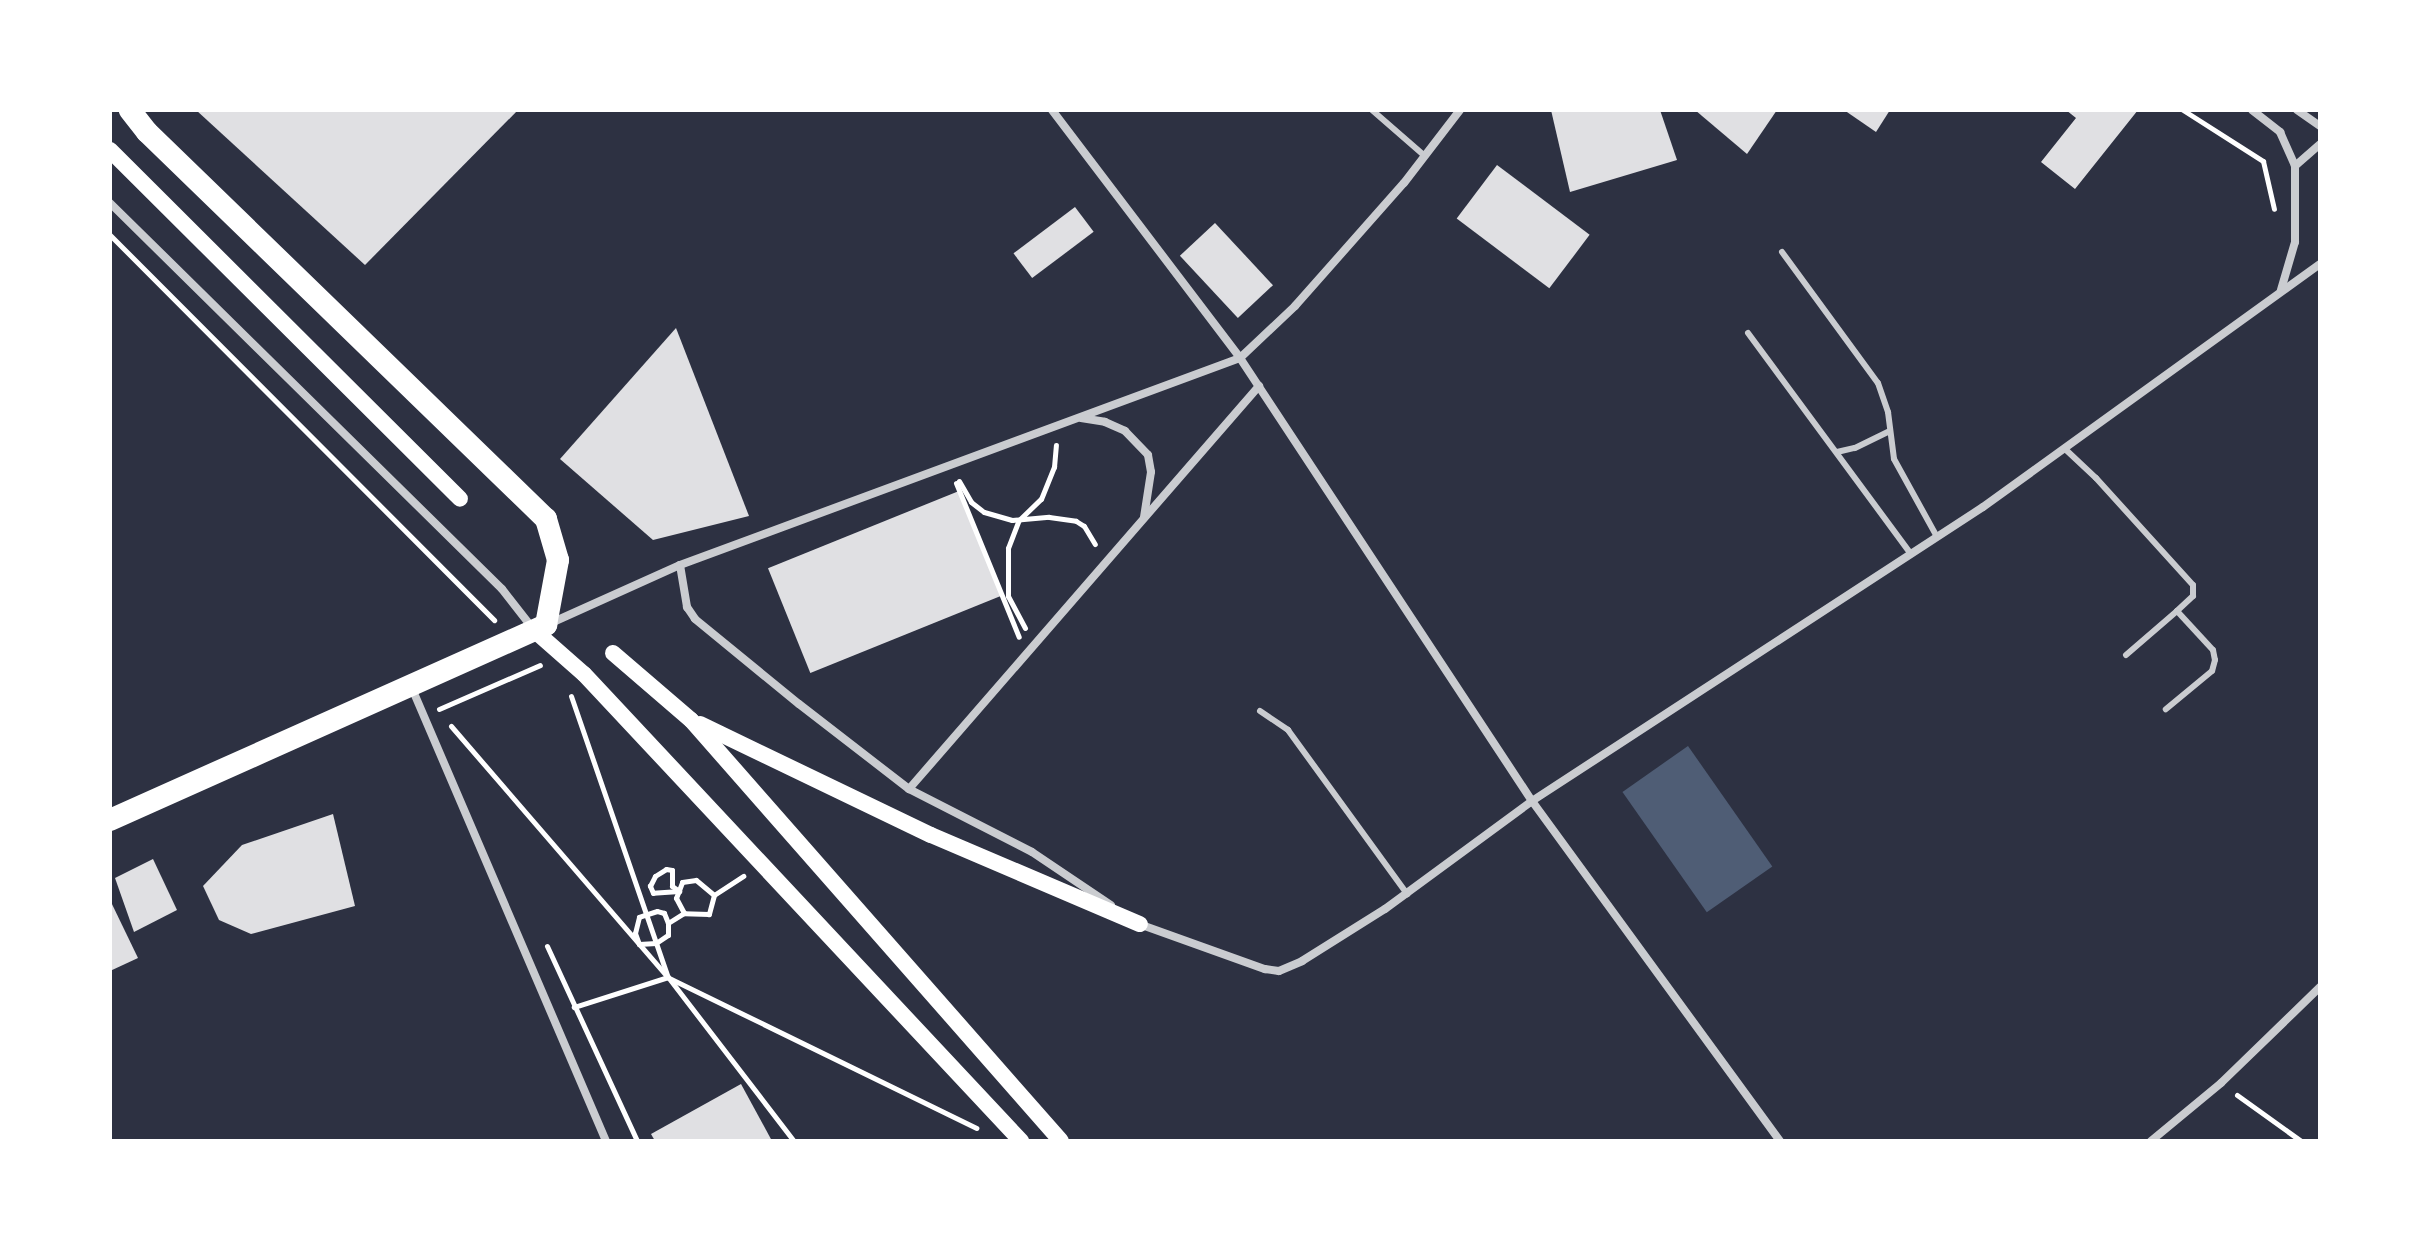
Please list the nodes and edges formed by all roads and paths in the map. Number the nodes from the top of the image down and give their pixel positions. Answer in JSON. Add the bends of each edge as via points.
{"nodes":[{"id":1,"x":130,"y":110,"type":"edge"},
{"id":2,"x":1052,"y":110,"type":"edge"},
{"id":3,"x":1372,"y":110,"type":"edge"},
{"id":4,"x":1460,"y":110,"type":"edge"},
{"id":5,"x":2183,"y":110,"type":"edge"},
{"id":6,"x":2252,"y":110,"type":"edge"},
{"id":7,"x":2297,"y":110,"type":"edge"},
{"id":8,"x":2320,"y":126,"type":"edge"},
{"id":9,"x":2320,"y":144,"type":"edge"},
{"id":10,"x":110,"y":150,"type":"edge"},
{"id":11,"x":1425,"y":156,"type":"junction"},
{"id":12,"x":2295,"y":166,"type":"junction"},
{"id":13,"x":111,"y":205,"type":"edge"},
{"id":14,"x":2276,"y":218,"type":"dead end"},
{"id":15,"x":110,"y":235,"type":"edge"},
{"id":16,"x":1782,"y":252,"type":"dead end"},
{"id":17,"x":2320,"y":264,"type":"edge"},
{"id":18,"x":2281,"y":290,"type":"junction"},
{"id":19,"x":1748,"y":333,"type":"dead end"},
{"id":20,"x":1240,"y":358,"type":"junction"},
{"id":21,"x":1259,"y":386,"type":"junction"},
{"id":22,"x":1080,"y":418,"type":"junction"},
{"id":23,"x":1048,"y":431,"type":"junction"},
{"id":24,"x":1888,"y":432,"type":"junction"},
{"id":25,"x":2064,"y":448,"type":"junction"},
{"id":26,"x":1837,"y":452,"type":"junction"},
{"id":27,"x":460,"y":499,"type":"dead end"},
{"id":28,"x":1144,"y":517,"type":"junction"},
{"id":29,"x":1019,"y":520,"type":"junction"},
{"id":30,"x":1937,"y":537,"type":"junction"},
{"id":31,"x":1911,"y":554,"type":"junction"},
{"id":32,"x":680,"y":565,"type":"junction"},
{"id":33,"x":1099,"y":569,"type":"junction"},
{"id":34,"x":2177,"y":611,"type":"junction"},
{"id":35,"x":501,"y":627,"type":"dead end"},
{"id":36,"x":540,"y":628,"type":"junction"},
{"id":37,"x":1036,"y":640,"type":"junction"},
{"id":38,"x":613,"y":653,"type":"dead end"},
{"id":39,"x":2126,"y":655,"type":"dead end"},
{"id":40,"x":544,"y":663,"type":"dead end"},
{"id":41,"x":568,"y":687,"type":"dead end"},
{"id":42,"x":413,"y":689,"type":"junction"},
{"id":43,"x":2166,"y":709,"type":"dead end"},
{"id":44,"x":437,"y":710,"type":"junction"},
{"id":45,"x":1260,"y":711,"type":"dead end"},
{"id":46,"x":691,"y":720,"type":"junction"},
{"id":47,"x":451,"y":738,"type":"dead end"},
{"id":48,"x":909,"y":789,"type":"junction"},
{"id":49,"x":1532,"y":801,"type":"junction"},
{"id":50,"x":110,"y":820,"type":"edge"},
{"id":51,"x":762,"y":862,"type":"junction"},
{"id":52,"x":679,"y":891,"type":"junction"},
{"id":53,"x":1407,"y":894,"type":"junction"},
{"id":54,"x":714,"y":895,"type":"junction"},
{"id":55,"x":684,"y":913,"type":"junction"},
{"id":56,"x":646,"y":914,"type":"junction"},
{"id":57,"x":668,"y":923,"type":"junction"},
{"id":58,"x":1140,"y":924,"type":"junction"},
{"id":59,"x":542,"y":936,"type":"dead end"},
{"id":60,"x":656,"y":943,"type":"junction"},
{"id":61,"x":639,"y":944,"type":"junction"},
{"id":62,"x":668,"y":977,"type":"junction"},
{"id":63,"x":2320,"y":987,"type":"edge"},
{"id":64,"x":548,"y":1007,"type":"junction"},
{"id":65,"x":575,"y":1007,"type":"junction"},
{"id":66,"x":2221,"y":1083,"type":"junction"},
{"id":67,"x":1045,"y":1133,"type":"edge"},
{"id":68,"x":989,"y":1134,"type":"dead end"},
{"id":69,"x":606,"y":1141,"type":"edge"},
{"id":70,"x":637,"y":1141,"type":"edge"},
{"id":71,"x":794,"y":1141,"type":"edge"},
{"id":72,"x":1021,"y":1141,"type":"edge"},
{"id":73,"x":1061,"y":1141,"type":"edge"},
{"id":74,"x":1780,"y":1141,"type":"edge"},
{"id":75,"x":2151,"y":1141,"type":"edge"},
{"id":76,"x":2301,"y":1141,"type":"edge"}],
"edges":[{"from":1,"to":36,"type":"highway","via":[[546,519],[558,560]]},
{"from":2,"to":20,"type":"street"},
{"from":3,"to":11,"type":"lane"},
{"from":4,"to":11,"type":"street"},
{"from":5,"to":14,"type":"path","via":[[2263,161]]},
{"from":6,"to":12,"type":"street","via":[[2280,132]]},
{"from":7,"to":8,"type":"street"},
{"from":9,"to":12,"type":"street"},
{"from":10,"to":27,"type":"main road"},
{"from":11,"to":20,"type":"street","via":[[1295,306]]},
{"from":12,"to":18,"type":"street","via":[[2295,242]]},
{"from":13,"to":36,"type":"street"},
{"from":15,"to":35,"type":"path"},
{"from":16,"to":24,"type":"lane","via":[[1878,383]]},
{"from":17,"to":18,"type":"street"},
{"from":18,"to":25,"type":"street"},
{"from":19,"to":26,"type":"lane"},
{"from":20,"to":21,"type":"street"},
{"from":20,"to":22,"type":"street"},
{"from":21,"to":28,"type":"street"},
{"from":21,"to":49,"type":"street"},
{"from":22,"to":23,"type":"street"},
{"from":22,"to":28,"type":"street","via":[[1125,431],[1148,455],[1151,472]]},
{"from":23,"to":29,"type":"path","via":[[1057,450],[1054,467],[1041,499]]},
{"from":23,"to":32,"type":"street"},
{"from":24,"to":26,"type":"lane"},
{"from":24,"to":30,"type":"lane","via":[[1894,459]]},
{"from":25,"to":30,"type":"street"},
{"from":25,"to":34,"type":"lane","via":[[2193,585],[2193,596]]},
{"from":26,"to":31,"type":"lane"},
{"from":28,"to":33,"type":"street"},
{"from":29,"to":33,"type":"path","via":[[1063,518],[1084,526],[1095,541]]},
{"from":29,"to":37,"type":"path","via":[[1008,548],[1008,596]]},
{"from":29,"to":37,"type":"path","via":[[984,512],[953,475],[1024,649]]},
{"from":30,"to":31,"type":"street"},
{"from":31,"to":49,"type":"street"},
{"from":32,"to":36,"type":"street"},
{"from":32,"to":48,"type":"street","via":[[687,607],[695,619]]},
{"from":33,"to":37,"type":"street"},
{"from":34,"to":39,"type":"lane"},
{"from":34,"to":43,"type":"lane","via":[[2213,650],[2215,660],[2212,671]]},
{"from":36,"to":42,"type":"highway"},
{"from":36,"to":51,"type":"main road"},
{"from":37,"to":48,"type":"street"},
{"from":38,"to":46,"type":"main road"},
{"from":40,"to":44,"type":"path"},
{"from":41,"to":56,"type":"path"},
{"from":42,"to":44,"type":"path"},
{"from":42,"to":50,"type":"highway"},
{"from":42,"to":64,"type":"street"},
{"from":44,"to":47,"type":"path"},
{"from":44,"to":61,"type":"path"},
{"from":45,"to":53,"type":"lane","via":[[1288,730]]},
{"from":46,"to":58,"type":"main road","via":[[931,835]]},
{"from":46,"to":67,"type":"main road"},
{"from":48,"to":58,"type":"street","via":[[1032,852]]},
{"from":49,"to":53,"type":"street"},
{"from":49,"to":74,"type":"street"},
{"from":51,"to":54,"type":"path"},
{"from":51,"to":72,"type":"main road"},
{"from":52,"to":52,"type":"path","via":[[653,893],[650,886],[655,876],[672,870],[672,886]]},
{"from":52,"to":54,"type":"path","via":[[682,882],[696,880]]},
{"from":52,"to":55,"type":"path","via":[[676,898]]},
{"from":53,"to":58,"type":"street","via":[[1279,971]]},
{"from":54,"to":55,"type":"path","via":[[709,914]]},
{"from":55,"to":57,"type":"path"},
{"from":56,"to":57,"type":"path","via":[[664,913]]},
{"from":56,"to":60,"type":"path"},
{"from":56,"to":61,"type":"path","via":[[636,925]]},
{"from":57,"to":60,"type":"path","via":[[668,935]]},
{"from":59,"to":65,"type":"path"},
{"from":60,"to":61,"type":"path"},
{"from":60,"to":62,"type":"path"},
{"from":61,"to":62,"type":"path"},
{"from":62,"to":65,"type":"path"},
{"from":62,"to":68,"type":"path"},
{"from":62,"to":71,"type":"path"},
{"from":63,"to":66,"type":"street"},
{"from":64,"to":65,"type":"path"},
{"from":64,"to":69,"type":"street"},
{"from":65,"to":70,"type":"path"},
{"from":66,"to":75,"type":"street"},
{"from":66,"to":76,"type":"path"},
{"from":67,"to":73,"type":"main road"}]}
